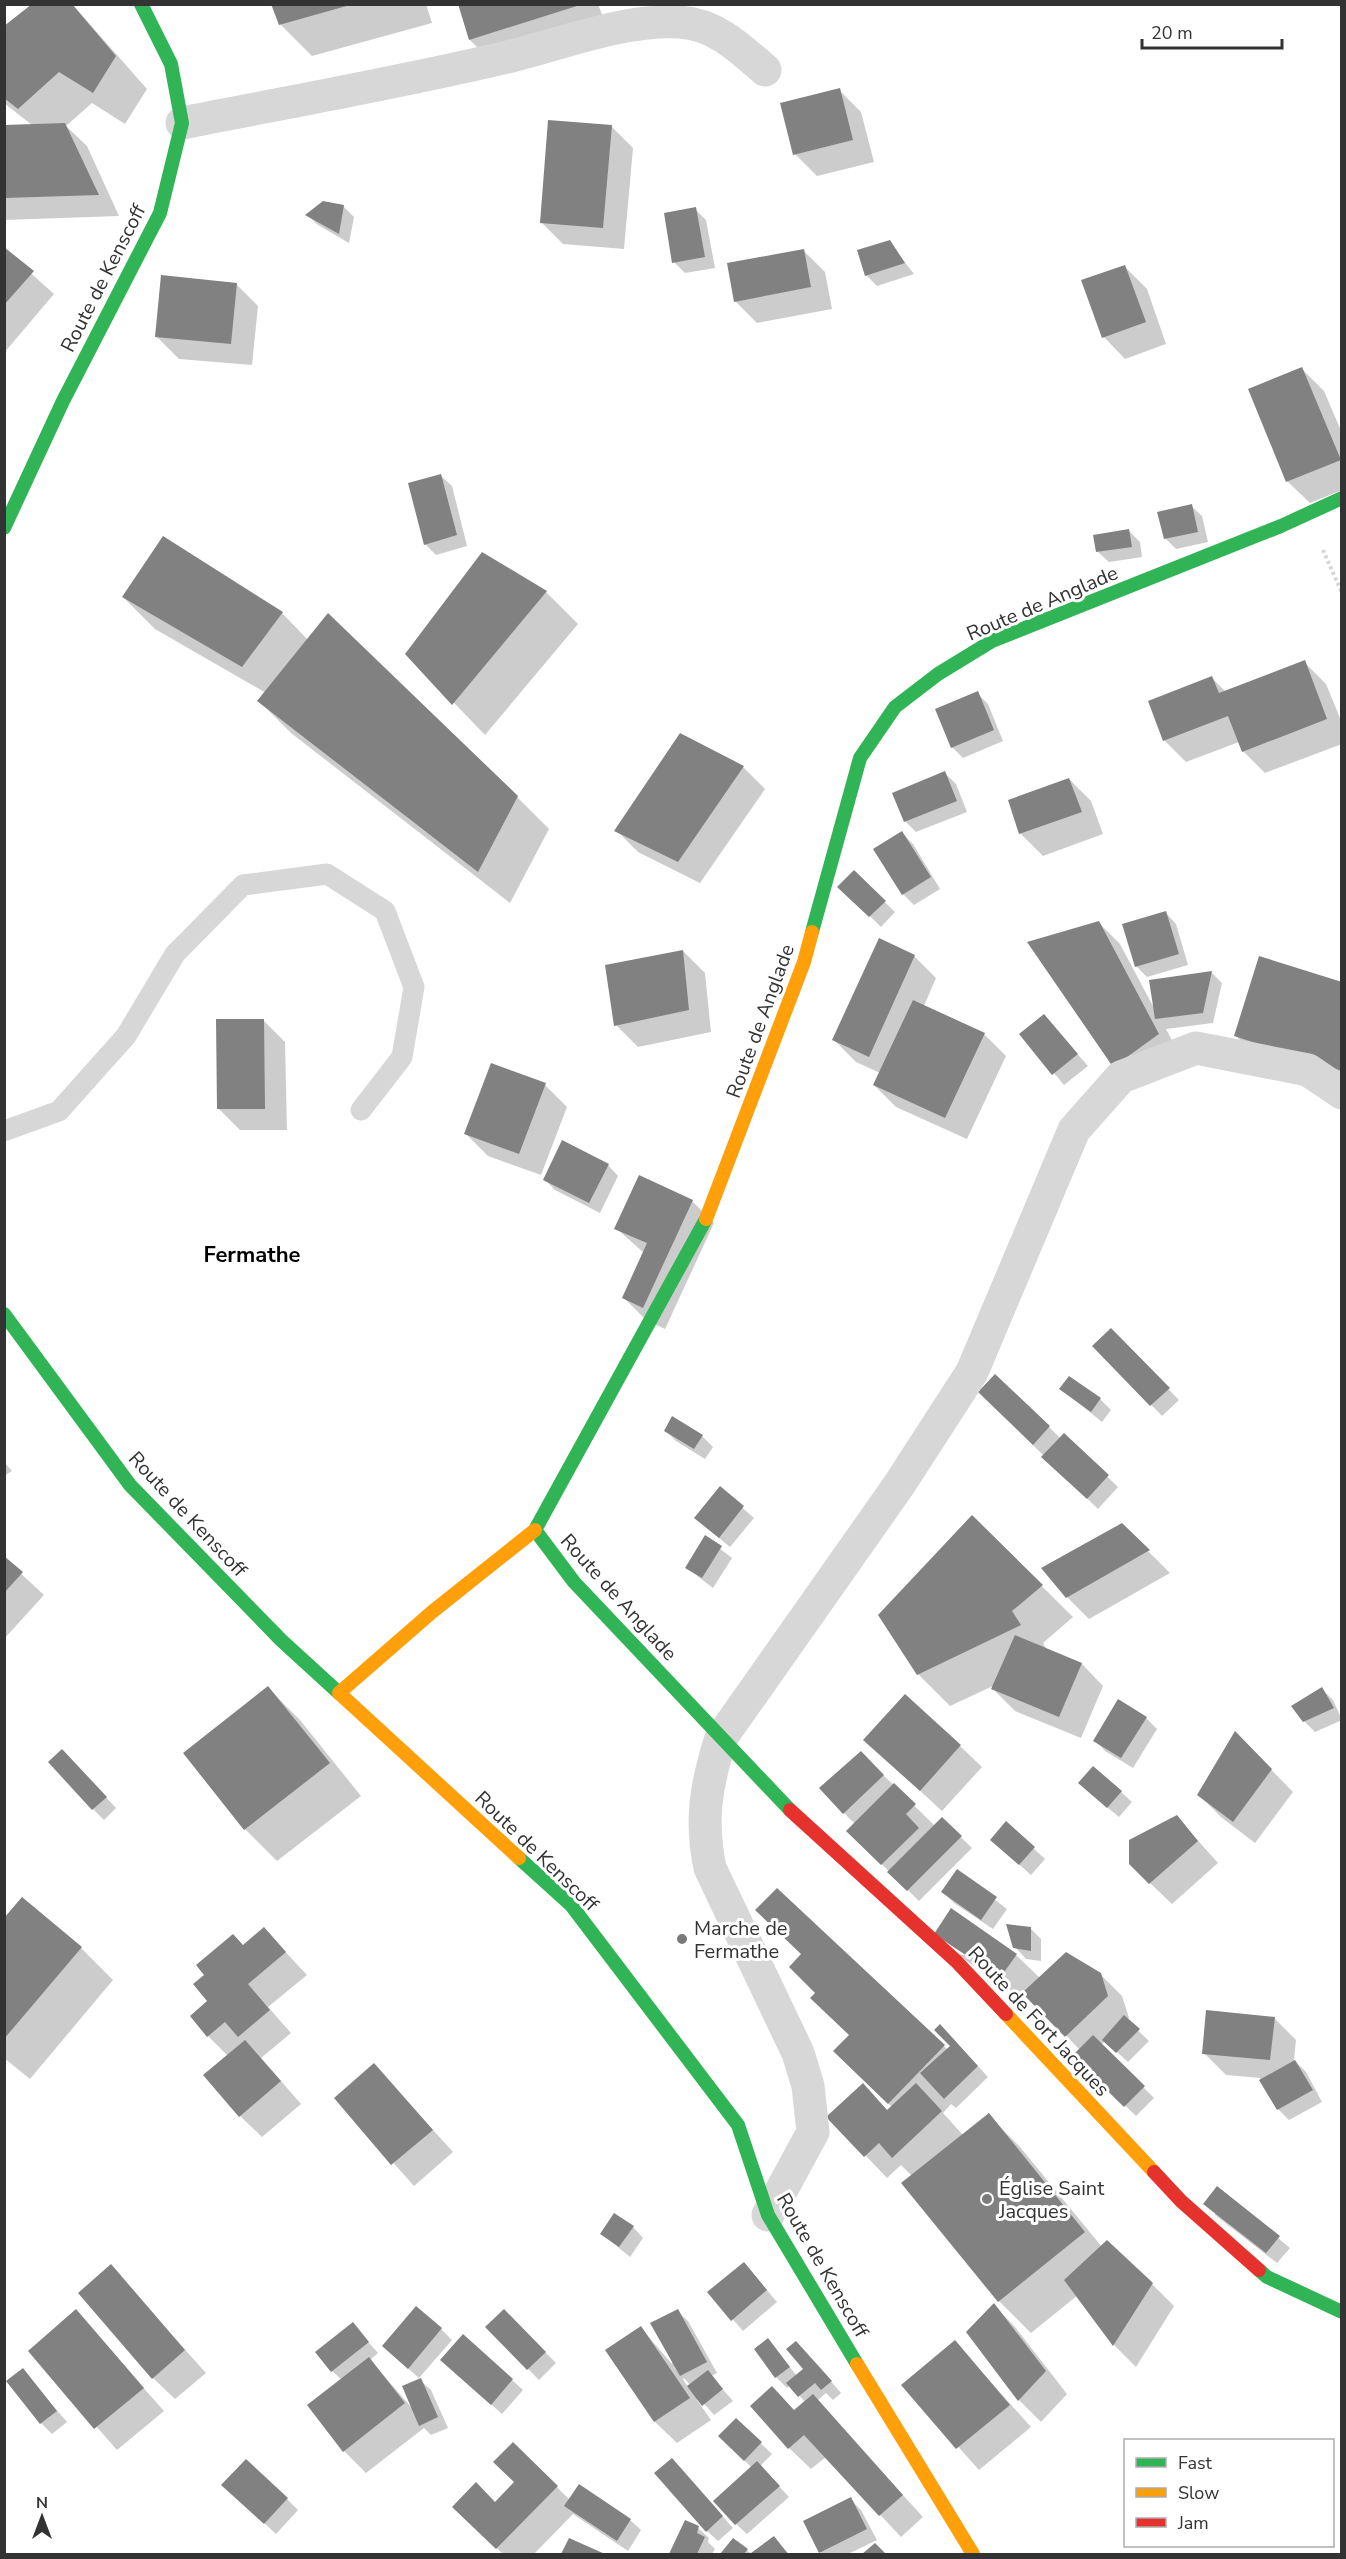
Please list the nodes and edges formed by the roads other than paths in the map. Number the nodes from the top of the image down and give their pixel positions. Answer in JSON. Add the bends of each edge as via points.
{"nodes":[{"id":1,"x":141,"y":4,"type":"edge"},
{"id":2,"x":765,"y":70,"type":"dead end"},
{"id":3,"x":182,"y":123,"type":"junction"},
{"id":4,"x":1341,"y":498,"type":"edge"},
{"id":5,"x":4,"y":528,"type":"edge"},
{"id":6,"x":1341,"y":1093,"type":"edge"},
{"id":7,"x":361,"y":1110,"type":"dead end"},
{"id":8,"x":4,"y":1131,"type":"edge"},
{"id":9,"x":4,"y":1314,"type":"edge"},
{"id":10,"x":535,"y":1530,"type":"junction"},
{"id":11,"x":339,"y":1693,"type":"junction"},
{"id":12,"x":721,"y":1738,"type":"junction"},
{"id":13,"x":768,"y":2215,"type":"junction"},
{"id":14,"x":1341,"y":2312,"type":"edge"},
{"id":15,"x":974,"y":2554,"type":"edge"}],
"edges":[{"from":1,"to":3,"type":"street","name":"Route de Kenscoff","via":[[171,64]]},
{"from":2,"to":3,"type":"street","via":[[726,36],[681,22],[639,25],[504,58]]},
{"from":3,"to":5,"type":"street","name":"Route de Kenscoff","via":[[160,213],[63,401]]},
{"from":4,"to":10,"type":"street","name":"Route de Anglade","via":[[992,642],[938,674],[895,707],[860,758],[804,962],[712,1208]]},
{"from":6,"to":12,"type":"street","via":[[1308,1070],[1196,1048],[1121,1077],[1074,1130],[972,1372],[899,1485]]},
{"from":7,"to":8,"type":"lane","via":[[402,1057],[414,987],[385,910],[327,874],[243,885],[175,954],[126,1036],[59,1111]]},
{"from":9,"to":11,"type":"street","name":"Route de Kenscoff","via":[[130,1485],[281,1640]]},
{"from":10,"to":11,"type":"street"},
{"from":10,"to":12,"type":"street","name":"Route de Anglade","via":[[574,1582]]},
{"from":11,"to":13,"type":"street","name":"Route de Kenscoff","via":[[571,1905],[738,2125]]},
{"from":12,"to":13,"type":"street","via":[[705,1802],[703,1837],[710,1868],[798,2053],[813,2132]]},
{"from":12,"to":14,"type":"street","name":"Route de Fort Jacques","via":[[808,1828],[956,1961],[1181,2201],[1267,2277]]},
{"from":13,"to":15,"type":"street","name":"Route de Kenscoff"}]}
